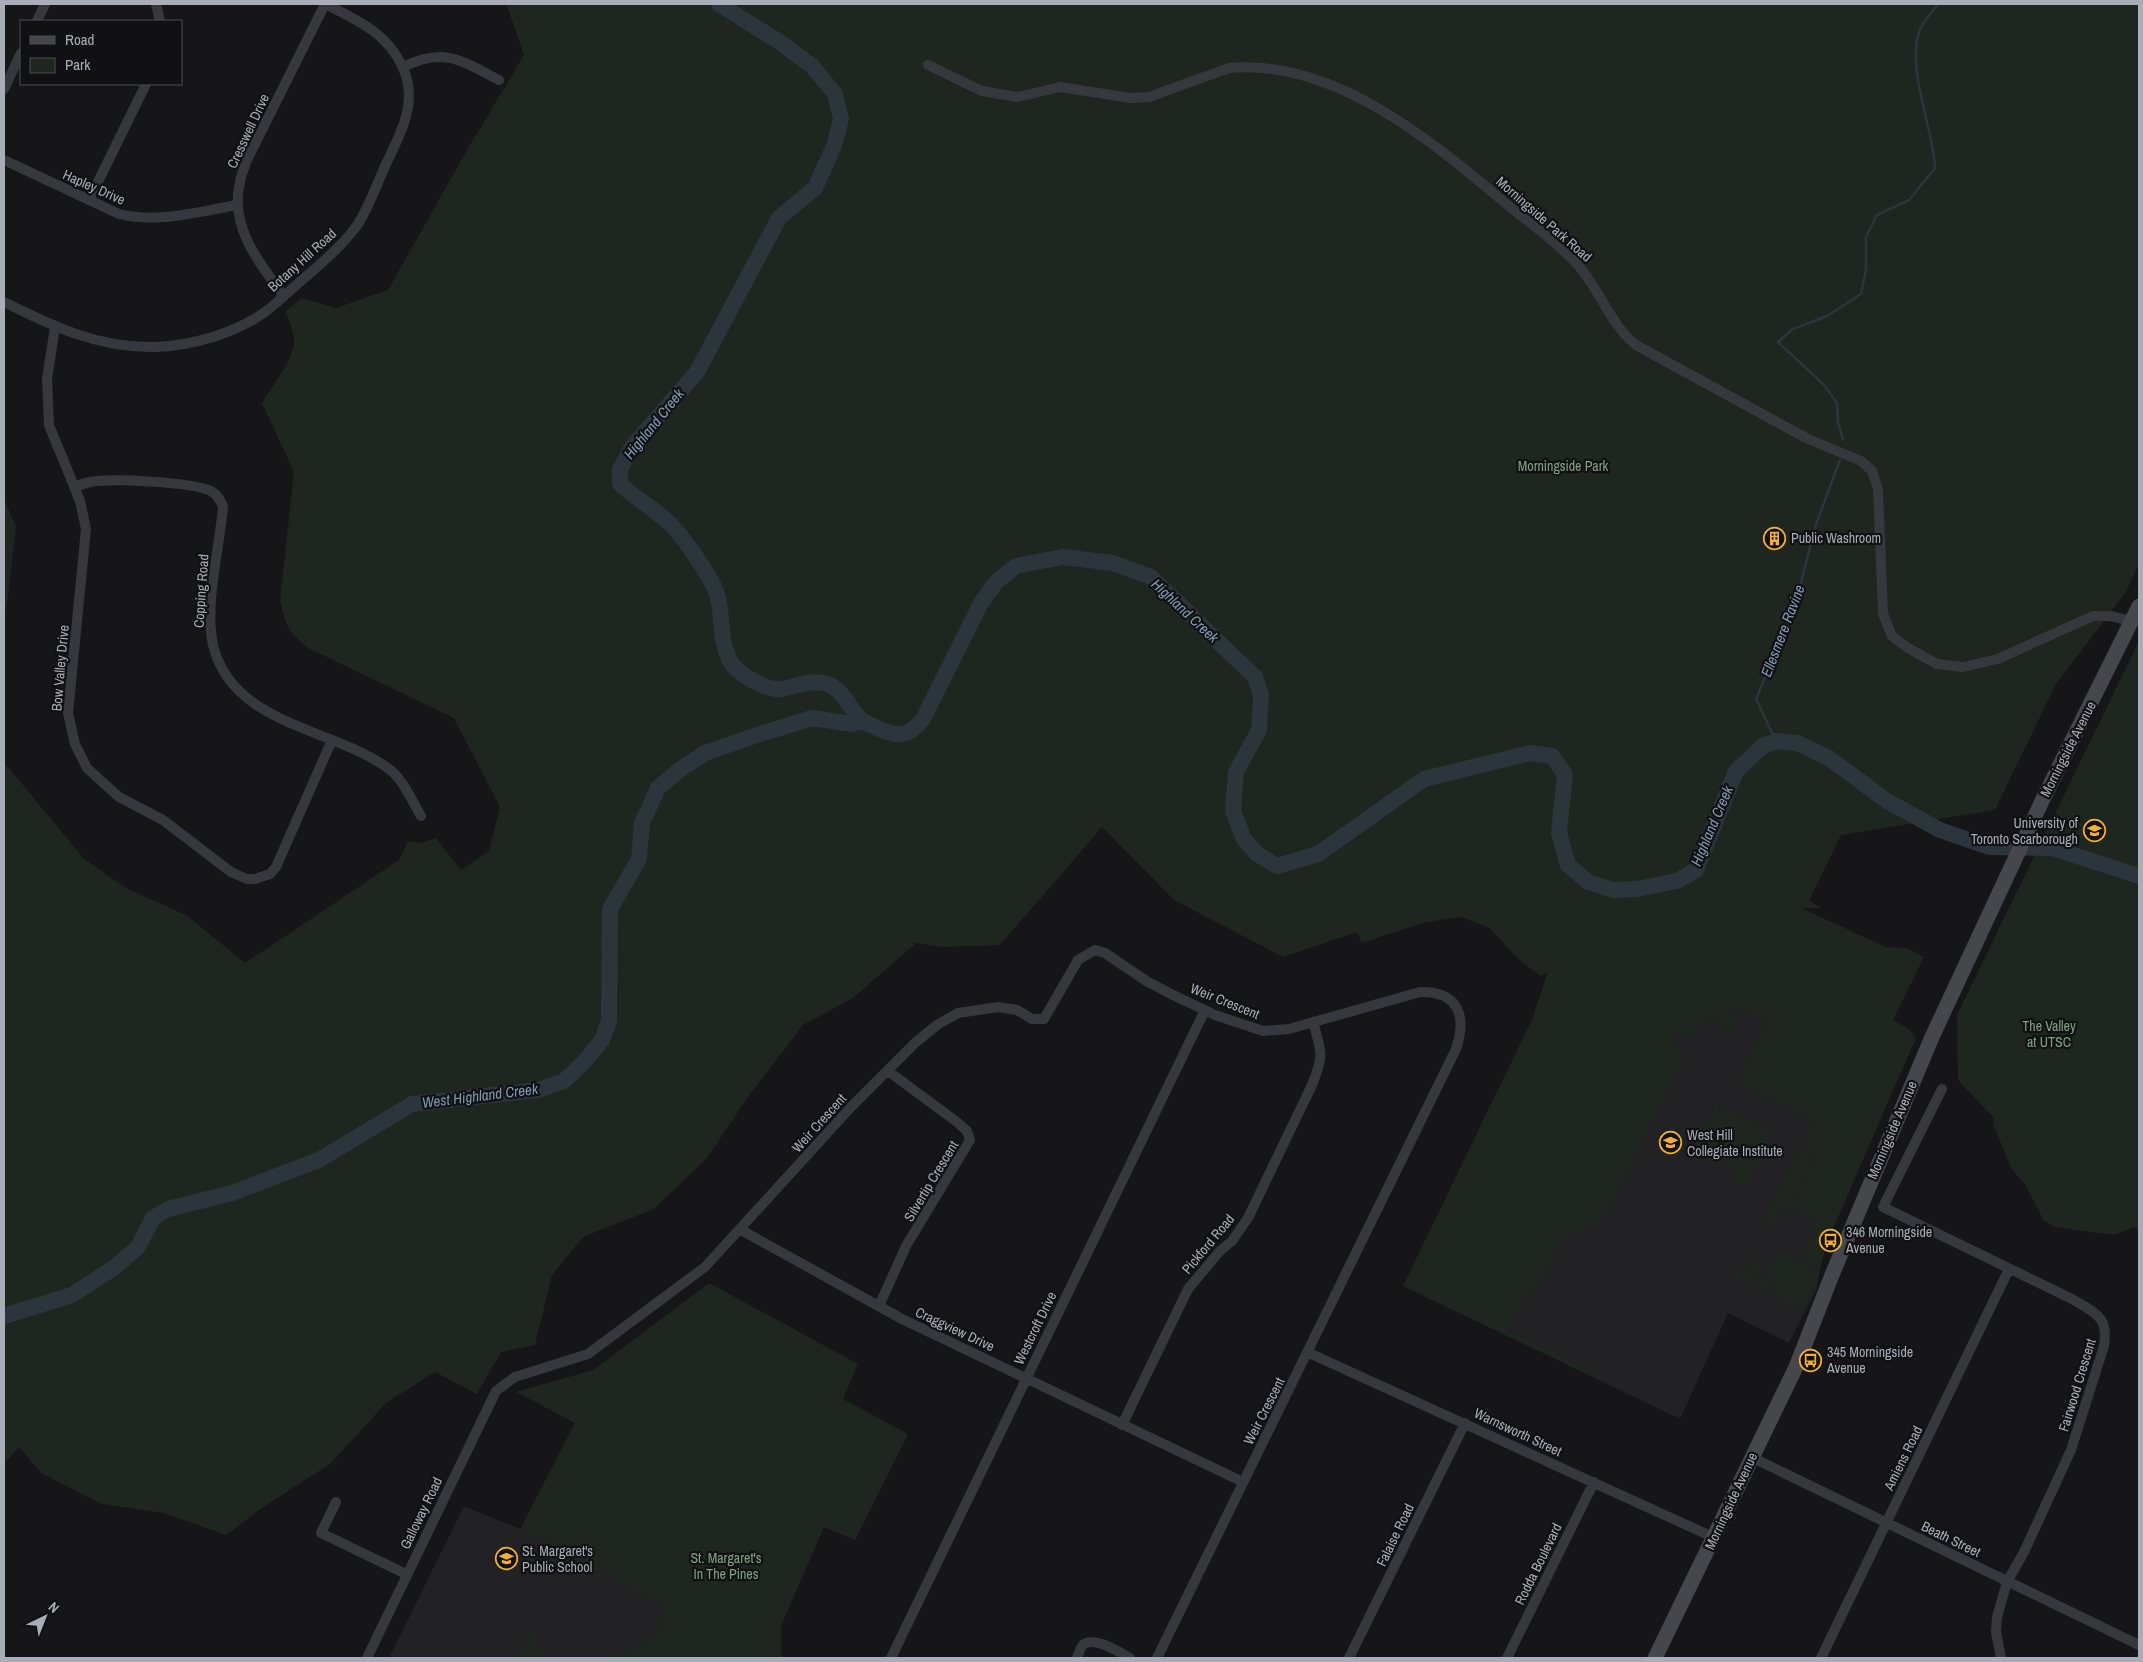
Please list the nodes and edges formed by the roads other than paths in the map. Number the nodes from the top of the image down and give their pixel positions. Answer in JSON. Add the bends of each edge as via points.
{"nodes":[{"id":1,"x":45,"y":4,"type":"edge"},
{"id":2,"x":156,"y":4,"type":"edge"},
{"id":3,"x":325,"y":4,"type":"edge"},
{"id":4,"x":37,"y":20,"type":"edge"},
{"id":5,"x":160,"y":20,"type":"edge"},
{"id":6,"x":20,"y":55,"type":"edge"},
{"id":7,"x":928,"y":65,"type":"dead end"},
{"id":8,"x":403,"y":68,"type":"junction"},
{"id":9,"x":498,"y":80,"type":"dead end"},
{"id":10,"x":146,"y":85,"type":"edge"},
{"id":11,"x":4,"y":89,"type":"edge"},
{"id":12,"x":4,"y":160,"type":"edge"},
{"id":13,"x":89,"y":200,"type":"junction"},
{"id":14,"x":238,"y":205,"type":"junction"},
{"id":15,"x":284,"y":296,"type":"junction"},
{"id":16,"x":4,"y":302,"type":"edge"},
{"id":17,"x":55,"y":328,"type":"junction"},
{"id":18,"x":75,"y":487,"type":"junction"},
{"id":19,"x":2139,"y":606,"type":"edge"},
{"id":20,"x":2132,"y":621,"type":"junction"},
{"id":21,"x":332,"y":740,"type":"junction"},
{"id":22,"x":421,"y":816,"type":"dead end"},
{"id":23,"x":1205,"y":1010,"type":"junction"},
{"id":24,"x":1313,"y":1022,"type":"junction"},
{"id":25,"x":888,"y":1071,"type":"junction"},
{"id":26,"x":1942,"y":1090,"type":"dead end"},
{"id":27,"x":741,"y":1230,"type":"junction"},
{"id":28,"x":2010,"y":1269,"type":"junction"},
{"id":29,"x":878,"y":1306,"type":"junction"},
{"id":30,"x":1309,"y":1353,"type":"junction"},
{"id":31,"x":1026,"y":1377,"type":"junction"},
{"id":32,"x":504,"y":1384,"type":"joint"},
{"id":33,"x":1465,"y":1424,"type":"junction"},
{"id":34,"x":1122,"y":1425,"type":"junction"},
{"id":35,"x":1751,"y":1457,"type":"junction"},
{"id":36,"x":1243,"y":1482,"type":"junction"},
{"id":37,"x":1594,"y":1482,"type":"junction"},
{"id":38,"x":336,"y":1502,"type":"dead end"},
{"id":39,"x":1887,"y":1523,"type":"junction"},
{"id":40,"x":1715,"y":1538,"type":"junction"},
{"id":41,"x":406,"y":1574,"type":"junction"},
{"id":42,"x":2007,"y":1582,"type":"junction"},
{"id":43,"x":2139,"y":1645,"type":"edge"},
{"id":44,"x":366,"y":1658,"type":"edge"},
{"id":45,"x":891,"y":1658,"type":"edge"},
{"id":46,"x":1077,"y":1658,"type":"edge"},
{"id":47,"x":1130,"y":1658,"type":"edge"},
{"id":48,"x":1156,"y":1658,"type":"edge"},
{"id":49,"x":1349,"y":1658,"type":"edge"},
{"id":50,"x":1507,"y":1658,"type":"edge"},
{"id":51,"x":1655,"y":1658,"type":"edge"},
{"id":52,"x":1821,"y":1658,"type":"edge"},
{"id":53,"x":2001,"y":1658,"type":"edge"}],
"edges":[{"from":1,"to":4,"type":"street"},
{"from":2,"to":5,"type":"street"},
{"from":3,"to":8,"type":"street","name":"Botany Hill Road","via":[[373,29],[391,46]]},
{"from":3,"to":14,"type":"street","name":"Cresswell Drive","via":[[247,160],[240,182]]},
{"from":6,"to":11,"type":"street"},
{"from":7,"to":20,"type":"street","name":"Morningside Park Road","via":[[982,91],[1018,97],[1060,88],[1131,98],[1149,97],[1240,67],[1306,78],[1350,94],[1424,137],[1563,250],[1587,276],[1636,345],[1806,438],[1866,465],[1876,478],[1878,489],[1883,614],[1889,631],[1908,648],[1937,664],[1963,667],[1998,659],[2093,616]]},
{"from":8,"to":9,"type":"street","via":[[417,60],[450,57]]},
{"from":8,"to":15,"type":"street","name":"Botany Hill Road","via":[[408,92],[405,120],[365,210],[344,242]]},
{"from":10,"to":13,"type":"street"},
{"from":12,"to":13,"type":"street","name":"Hapley Drive"},
{"from":13,"to":14,"type":"street","name":"Hapley Drive","via":[[119,214],[148,219]]},
{"from":14,"to":15,"type":"street","name":"Cresswell Drive","via":[[244,237]]},
{"from":15,"to":17,"type":"street","name":"Botany Hill Road","via":[[246,323],[182,344],[156,347],[114,344]]},
{"from":16,"to":17,"type":"street","name":"Botany Hill Road"},
{"from":17,"to":18,"type":"street","name":"Bow Valley Drive","via":[[47,379],[49,425]]},
{"from":18,"to":21,"type":"street","name":"Copping Road","via":[[90,482],[142,481],[211,491],[218,497],[223,506],[211,614],[214,649],[220,664],[237,690],[260,708]]},
{"from":18,"to":21,"type":"street","name":"Bow Valley Drive","via":[[86,529],[68,713],[75,744],[94,776],[119,797],[162,820],[232,872],[255,879],[270,874],[276,867]]},
{"from":19,"to":20,"type":"main road","name":"Morningside Avenue"},
{"from":20,"to":35,"type":"main road","name":"Morningside Avenue","via":[[2042,801],[1903,1102],[1796,1367]]},
{"from":21,"to":22,"type":"street","name":"Copping Road","via":[[366,754],[392,770]]},
{"from":23,"to":24,"type":"street","name":"Weir Crescent","via":[[1263,1032]]},
{"from":23,"to":25,"type":"street","name":"Weir Crescent","via":[[1148,982],[1105,952],[1095,950],[1078,960],[1044,1019],[1032,1019],[1017,1010],[998,1007],[958,1013],[936,1025]]},
{"from":23,"to":31,"type":"street","name":"Westcroft Drive"},
{"from":24,"to":30,"type":"street","name":"Weir Crescent","via":[[1420,992],[1448,997],[1462,1021],[1456,1050]]},
{"from":24,"to":34,"type":"street","name":"Pickford Road","via":[[1322,1064],[1308,1094],[1248,1218],[1232,1241],[1188,1289]]},
{"from":25,"to":27,"type":"street","name":"Weir Crescent","via":[[852,1106]]},
{"from":25,"to":29,"type":"street","name":"Silvertip Crescent","via":[[957,1122],[967,1131],[970,1140],[906,1246]]},
{"from":26,"to":28,"type":"street","name":"Fairwood Crescent","via":[[1883,1207]]},
{"from":27,"to":29,"type":"street","name":"Craggview Drive"},
{"from":27,"to":32,"type":"street","name":"Weir Crescent","via":[[705,1267],[588,1354],[515,1377]]},
{"from":28,"to":39,"type":"street","name":"Amiens Road"},
{"from":28,"to":42,"type":"street","name":"Fairwood Crescent","via":[[2072,1299],[2093,1312],[2107,1329],[2071,1450]]},
{"from":29,"to":31,"type":"street","name":"Craggview Drive"},
{"from":30,"to":33,"type":"street","name":"Warnsworth Street"},
{"from":30,"to":36,"type":"street","name":"Weir Crescent"},
{"from":31,"to":34,"type":"street","name":"Craggview Drive"},
{"from":31,"to":45,"type":"street","name":"Westcroft Drive"},
{"from":32,"to":41,"type":"street","name":"Galloway Road","via":[[486,1409]]},
{"from":33,"to":37,"type":"street","name":"Warnsworth Street"},
{"from":33,"to":49,"type":"street","name":"Falaise Road"},
{"from":34,"to":36,"type":"street","name":"Craggview Drive"},
{"from":35,"to":39,"type":"street","name":"Beath Street"},
{"from":35,"to":40,"type":"main road","name":"Morningside Avenue"},
{"from":36,"to":48,"type":"street","name":"Weir Crescent"},
{"from":37,"to":40,"type":"street","name":"Warnsworth Street"},
{"from":37,"to":50,"type":"street","name":"Rodda Boulevard"},
{"from":38,"to":41,"type":"street","via":[[321,1532]]},
{"from":39,"to":42,"type":"street","name":"Beath Street"},
{"from":39,"to":52,"type":"street","name":"Amiens Road"},
{"from":40,"to":51,"type":"main road","name":"Morningside Avenue"},
{"from":41,"to":44,"type":"street","name":"Galloway Road"},
{"from":42,"to":43,"type":"street","name":"Beath Street"},
{"from":42,"to":53,"type":"street","name":"Fairwood Crescent","via":[[1997,1617]]},
{"from":46,"to":47,"type":"street","via":[[1081,1648],[1090,1642]]}]}
